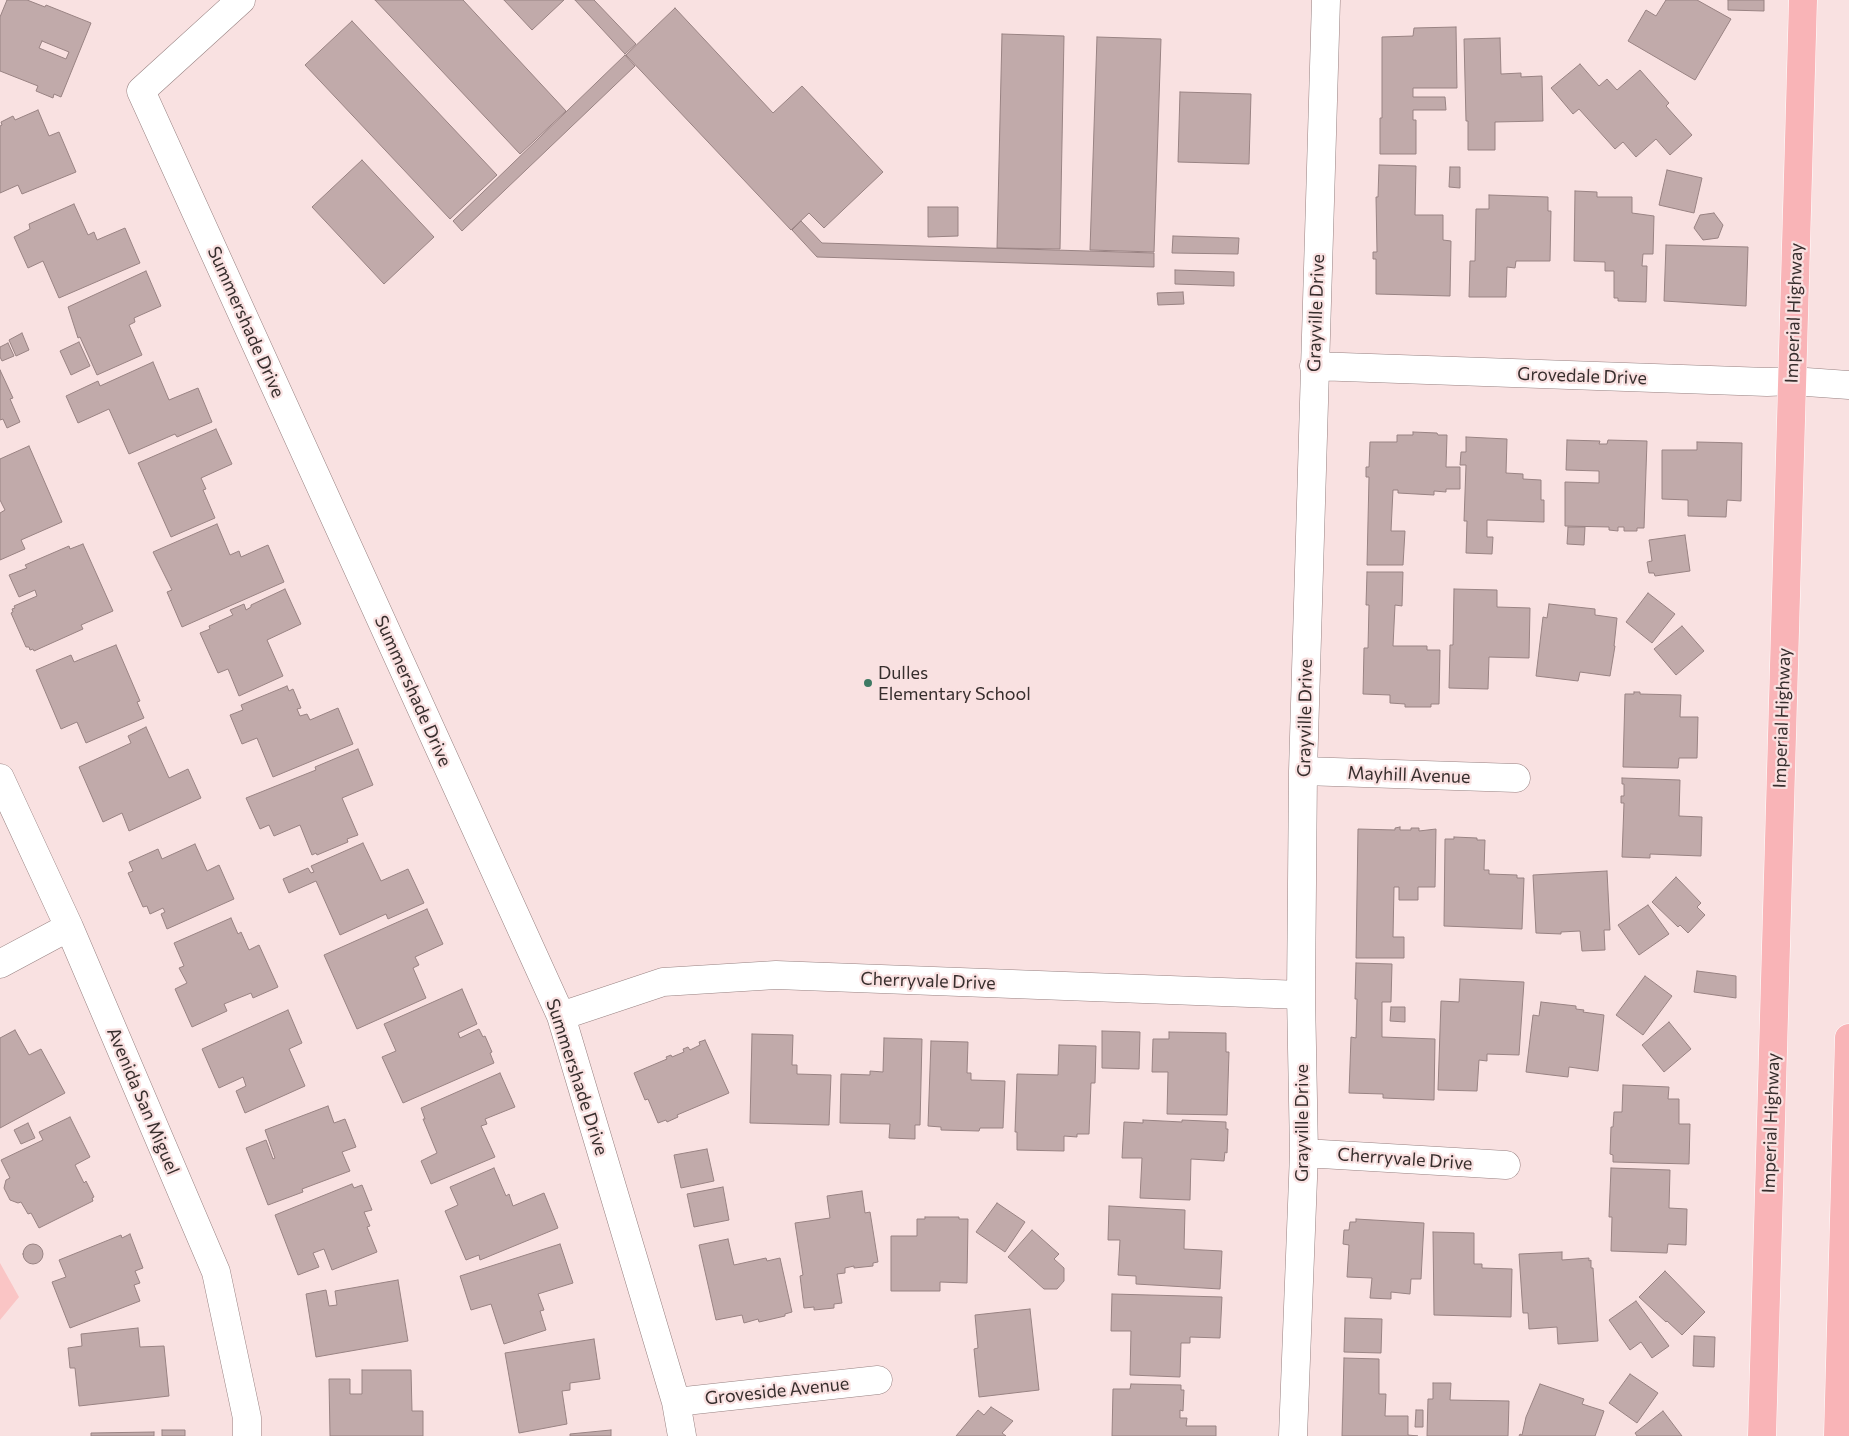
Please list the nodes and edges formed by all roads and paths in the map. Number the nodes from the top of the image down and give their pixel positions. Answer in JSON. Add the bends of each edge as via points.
{"nodes":[{"id":1,"x":240,"y":0,"type":"edge"},
{"id":2,"x":1326,"y":0,"type":"edge"},
{"id":3,"x":1803,"y":0,"type":"edge"},
{"id":4,"x":1314,"y":366,"type":"junction"},
{"id":5,"x":1792,"y":380,"type":"junction"},
{"id":6,"x":1849,"y":384,"type":"edge"},
{"id":7,"x":1303,"y":771,"type":"junction"},
{"id":8,"x":0,"y":778,"type":"edge"},
{"id":9,"x":1516,"y":778,"type":"dead end"},
{"id":10,"x":69,"y":927,"type":"junction"},
{"id":11,"x":0,"y":964,"type":"edge"},
{"id":12,"x":1301,"y":995,"type":"junction"},
{"id":13,"x":561,"y":1016,"type":"junction"},
{"id":14,"x":1849,"y":1038,"type":"edge"},
{"id":15,"x":1304,"y":1153,"type":"junction"},
{"id":16,"x":1506,"y":1165,"type":"dead end"},
{"id":17,"x":878,"y":1380,"type":"dead end"},
{"id":18,"x":676,"y":1402,"type":"junction"},
{"id":19,"x":247,"y":1436,"type":"edge"},
{"id":20,"x":682,"y":1436,"type":"edge"},
{"id":21,"x":1293,"y":1436,"type":"edge"},
{"id":22,"x":1762,"y":1436,"type":"edge"},
{"id":23,"x":1838,"y":1436,"type":"edge"}],
"edges":[{"from":1,"to":13,"type":"street","name":"Summershade Drive","via":[[141,91]]},
{"from":2,"to":4,"type":"street","name":"Grayville Drive"},
{"from":3,"to":5,"type":"main road","name":"Imperial Highway"},
{"from":4,"to":5,"type":"street","name":"Grovedale Drive","via":[[1767,382]]},
{"from":4,"to":7,"type":"street","name":"Grayville Drive"},
{"from":5,"to":6,"type":"street","name":"Grovedale Drive"},
{"from":5,"to":22,"type":"main road","name":"Imperial Highway"},
{"from":7,"to":9,"type":"street","name":"Mayhill Avenue"},
{"from":7,"to":12,"type":"street","name":"Grayville Drive"},
{"from":8,"to":10,"type":"street","name":"Avenida San Miguel"},
{"from":10,"to":11,"type":"street"},
{"from":10,"to":19,"type":"street","name":"Avenida San Miguel","via":[[216,1272],[247,1418]]},
{"from":12,"to":13,"type":"street","name":"Cherryvale Drive","via":[[776,975],[663,982]]},
{"from":12,"to":15,"type":"street","name":"Grayville Drive"},
{"from":13,"to":18,"type":"street","name":"Summershade Drive"},
{"from":14,"to":23,"type":"main road"},
{"from":15,"to":16,"type":"street","name":"Cherryvale Drive"},
{"from":15,"to":21,"type":"street","name":"Grayville Drive"},
{"from":17,"to":18,"type":"street","name":"Groveside Avenue"},
{"from":18,"to":20,"type":"street","name":"Summershade Drive"}]}
